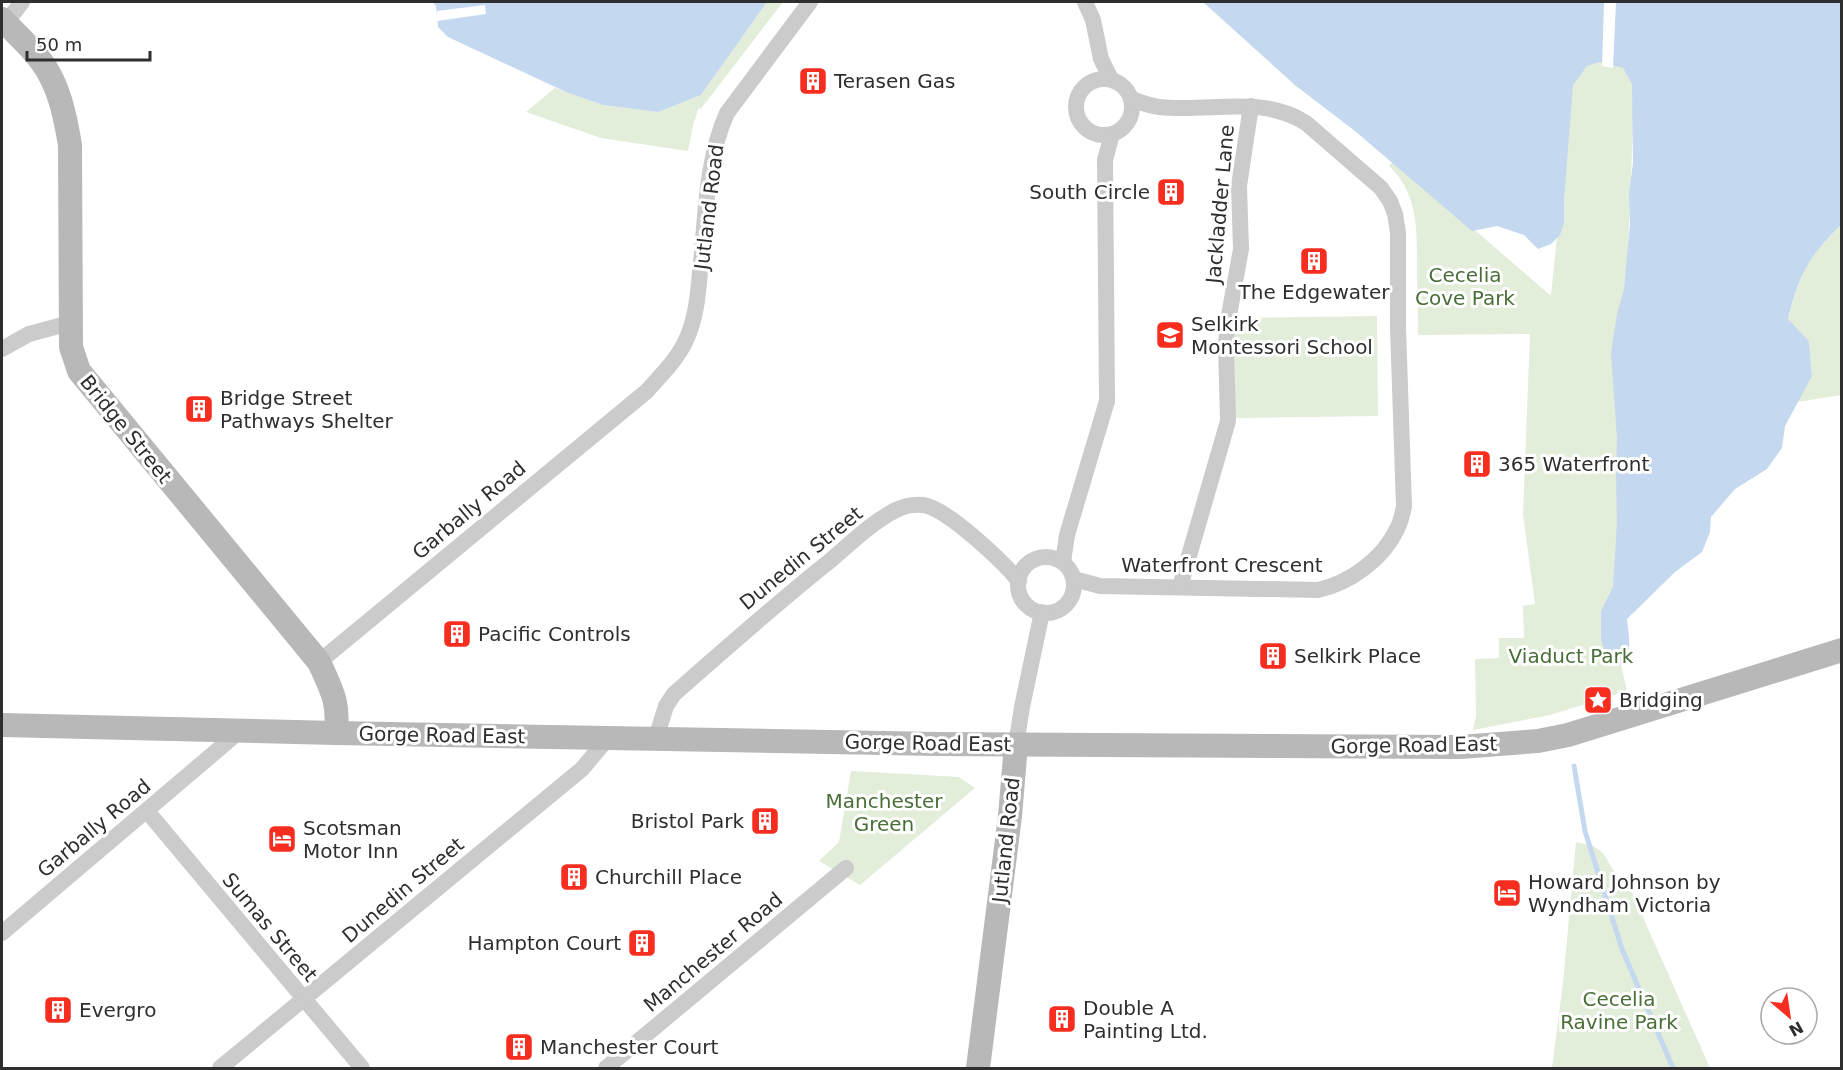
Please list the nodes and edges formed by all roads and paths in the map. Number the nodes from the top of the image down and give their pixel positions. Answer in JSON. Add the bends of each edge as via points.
{"nodes":[{"id":1,"x":22,"y":2,"type":"edge"},
{"id":2,"x":810,"y":2,"type":"edge"},
{"id":3,"x":1085,"y":2,"type":"edge"},
{"id":4,"x":3,"y":24,"type":"edge"},
{"id":5,"x":1103,"y":79,"type":"junction"},
{"id":6,"x":1251,"y":106,"type":"junction"},
{"id":7,"x":1131,"y":108,"type":"junction"},
{"id":8,"x":1103,"y":134,"type":"junction"},
{"id":9,"x":70,"y":323,"type":"junction"},
{"id":10,"x":2,"y":349,"type":"edge"},
{"id":11,"x":647,"y":391,"type":"joint"},
{"id":12,"x":1056,"y":559,"type":"junction"},
{"id":13,"x":1022,"y":574,"type":"junction"},
{"id":14,"x":1074,"y":579,"type":"junction"},
{"id":15,"x":1180,"y":587,"type":"junction"},
{"id":16,"x":1042,"y":612,"type":"junction"},
{"id":17,"x":1842,"y":650,"type":"edge"},
{"id":18,"x":319,"y":662,"type":"junction"},
{"id":19,"x":2,"y":725,"type":"edge"},
{"id":20,"x":240,"y":731,"type":"junction"},
{"id":21,"x":336,"y":734,"type":"junction"},
{"id":22,"x":608,"y":738,"type":"junction"},
{"id":23,"x":656,"y":738,"type":"junction"},
{"id":24,"x":1016,"y":745,"type":"junction"},
{"id":25,"x":147,"y":811,"type":"junction"},
{"id":26,"x":846,"y":868,"type":"dead end"},
{"id":27,"x":2,"y":933,"type":"edge"},
{"id":28,"x":304,"y":999,"type":"junction"},
{"id":29,"x":220,"y":1068,"type":"edge"},
{"id":30,"x":362,"y":1068,"type":"edge"},
{"id":31,"x":606,"y":1068,"type":"edge"},
{"id":32,"x":978,"y":1068,"type":"edge"}],
"edges":[{"from":1,"to":4,"type":"street"},
{"from":2,"to":11,"type":"street","name":"Jutland Road","via":[[727,113],[719,130],[694,316],[686,341]]},
{"from":3,"to":5,"type":"street","via":[[1093,20]]},
{"from":4,"to":9,"type":"main road","name":"Bridge Street","via":[[42,62],[59,94],[66,118],[70,145]]},
{"from":5,"to":7,"type":"street","via":[[1124,86]]},
{"from":5,"to":8,"type":"street","via":[[1081,89],[1075,106],[1080,124]]},
{"from":6,"to":7,"type":"street","name":"Waterfront Crescent"},
{"from":6,"to":15,"type":"street","name":"Jackladder Lane","via":[[1239,186],[1241,249],[1226,343],[1227,421]]},
{"from":6,"to":15,"type":"street","name":"Waterfront Crescent","via":[[1275,108],[1306,123],[1381,188],[1395,214],[1404,507],[1398,528],[1387,545],[1365,567],[1331,587]]},
{"from":7,"to":8,"type":"street","via":[[1123,128]]},
{"from":8,"to":12,"type":"street","via":[[1107,401],[1067,535]]},
{"from":9,"to":10,"type":"street","via":[[28,334]]},
{"from":9,"to":18,"type":"main road","name":"Bridge Street","via":[[71,347],[79,371]]},
{"from":11,"to":18,"type":"street","name":"Garbally Road"},
{"from":12,"to":13,"type":"street","via":[[1041,557]]},
{"from":12,"to":14,"type":"street"},
{"from":13,"to":16,"type":"street","via":[[1021,597]]},
{"from":13,"to":23,"type":"street","name":"Dunedin Street","via":[[938,510],[923,505],[896,510],[772,607],[675,694],[666,706]]},
{"from":14,"to":15,"type":"street","name":"Waterfront Crescent","via":[[1100,585]]},
{"from":14,"to":16,"type":"street","via":[[1073,594],[1067,604]]},
{"from":16,"to":24,"type":"street","name":"Jutland Road"},
{"from":17,"to":24,"type":"main road","name":"Gorge Road East","via":[[1538,741],[1460,747]]},
{"from":18,"to":21,"type":"main road","name":"Bridge Street","via":[[338,712]]},
{"from":19,"to":20,"type":"main road","name":"Gorge Road East"},
{"from":20,"to":21,"type":"main road","name":"Gorge Road East"},
{"from":20,"to":25,"type":"street","name":"Garbally Road"},
{"from":21,"to":22,"type":"main road","name":"Gorge Road East"},
{"from":22,"to":23,"type":"main road","name":"Gorge Road East"},
{"from":22,"to":28,"type":"street","name":"Dunedin Street","via":[[582,769]]},
{"from":23,"to":24,"type":"main road","name":"Gorge Road East"},
{"from":24,"to":32,"type":"main road","name":"Jutland Road"},
{"from":25,"to":27,"type":"street","name":"Garbally Road"},
{"from":25,"to":28,"type":"street","name":"Sumas Street"},
{"from":26,"to":31,"type":"street","name":"Manchester Road"},
{"from":28,"to":29,"type":"street","name":"Dunedin Street"},
{"from":28,"to":30,"type":"street","name":"Sumas Street"}]}
